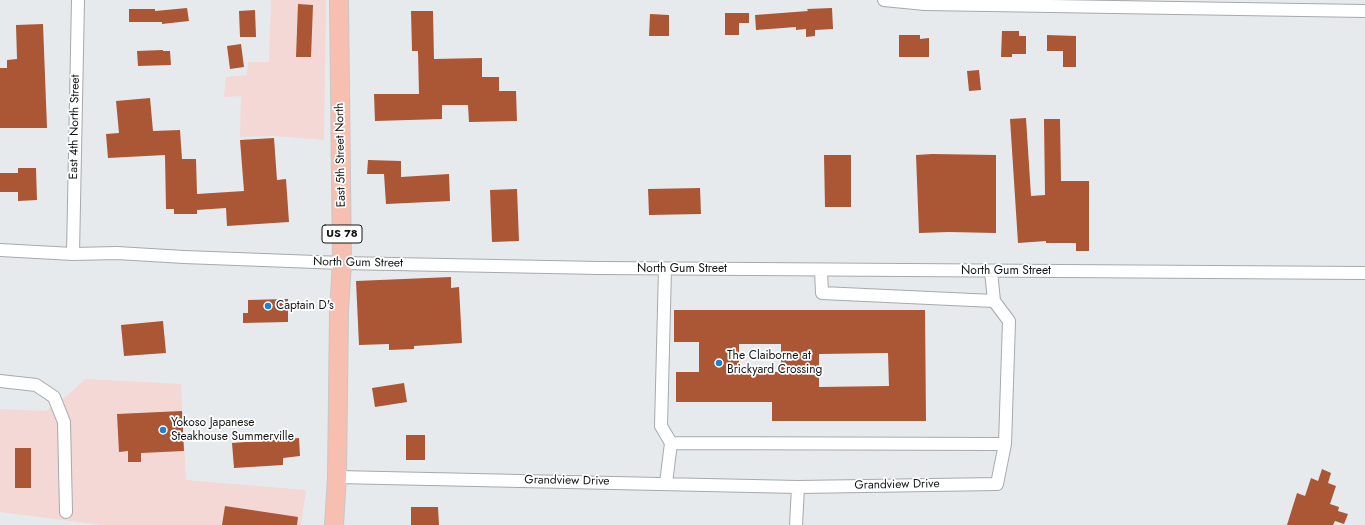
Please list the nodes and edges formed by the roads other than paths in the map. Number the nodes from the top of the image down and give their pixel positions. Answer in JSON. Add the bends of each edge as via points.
{"nodes":[{"id":1,"x":78,"y":0,"type":"edge"},
{"id":2,"x":339,"y":0,"type":"edge"},
{"id":3,"x":884,"y":0,"type":"edge"},
{"id":4,"x":1134,"y":3,"type":"edge"},
{"id":5,"x":1365,"y":11,"type":"edge"},
{"id":6,"x":0,"y":250,"type":"edge"},
{"id":7,"x":73,"y":254,"type":"junction"},
{"id":8,"x":342,"y":263,"type":"junction"},
{"id":9,"x":665,"y":269,"type":"junction"},
{"id":10,"x":821,"y":270,"type":"junction"},
{"id":11,"x":991,"y":271,"type":"junction"},
{"id":12,"x":1365,"y":273,"type":"edge"},
{"id":13,"x":994,"y":301,"type":"junction"},
{"id":14,"x":0,"y":381,"type":"edge"},
{"id":15,"x":671,"y":443,"type":"junction"},
{"id":16,"x":1005,"y":444,"type":"junction"},
{"id":17,"x":337,"y":477,"type":"junction"},
{"id":18,"x":666,"y":483,"type":"junction"},
{"id":19,"x":798,"y":487,"type":"junction"},
{"id":20,"x":66,"y":512,"type":"dead end"},
{"id":21,"x":334,"y":525,"type":"edge"},
{"id":22,"x":796,"y":525,"type":"edge"}],
"edges":[{"from":1,"to":7,"type":"street","name":"East 4th North Street"},
{"from":2,"to":8,"type":"main road","name":"East 5th Street North","number":"US 78"},
{"from":3,"to":4,"type":"street","via":[[925,4]]},
{"from":4,"to":5,"type":"street"},
{"from":6,"to":7,"type":"street","name":"North Gum Street"},
{"from":7,"to":8,"type":"street","name":"North Gum Street","via":[[117,253]]},
{"from":8,"to":9,"type":"street","name":"North Gum Street"},
{"from":8,"to":17,"type":"main road","name":"East 5th Street North","number":"US 78"},
{"from":9,"to":10,"type":"street","name":"North Gum Street"},
{"from":9,"to":15,"type":"street","via":[[661,426]]},
{"from":10,"to":11,"type":"street","name":"North Gum Street"},
{"from":10,"to":13,"type":"street","via":[[822,293]]},
{"from":11,"to":12,"type":"street","name":"North Gum Street"},
{"from":11,"to":13,"type":"street"},
{"from":13,"to":16,"type":"street","via":[[1009,321]]},
{"from":14,"to":20,"type":"street","via":[[36,385],[54,397],[64,422]]},
{"from":15,"to":16,"type":"street"},
{"from":15,"to":18,"type":"street"},
{"from":16,"to":19,"type":"street","name":"Grandview Drive","via":[[997,484]]},
{"from":17,"to":18,"type":"street","name":"Grandview Drive"},
{"from":17,"to":21,"type":"main road","name":"East 5th Street North","number":"US 78"},
{"from":18,"to":19,"type":"street","name":"Grandview Drive"},
{"from":19,"to":22,"type":"street"}]}
